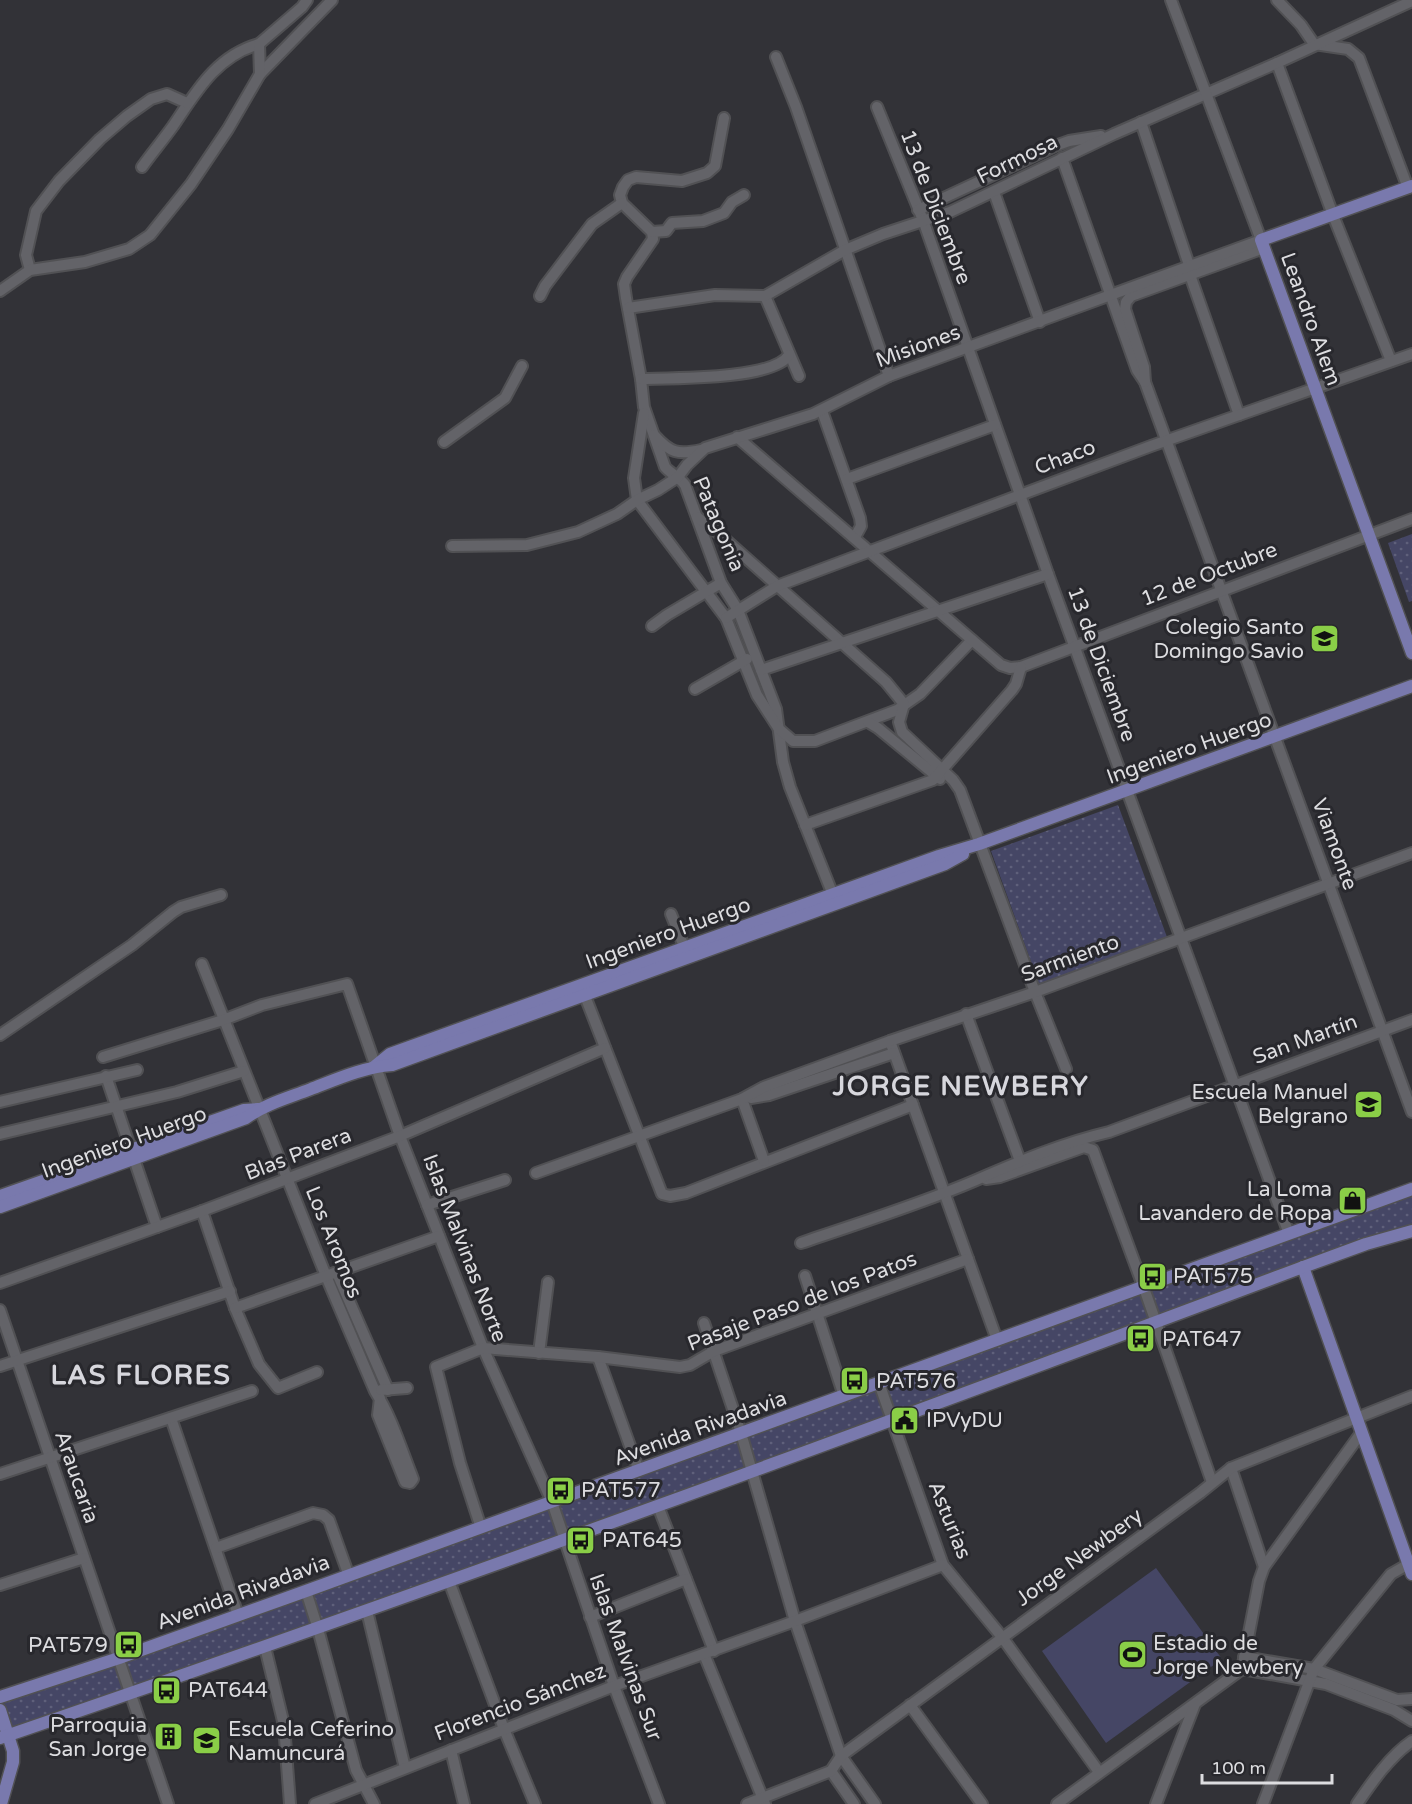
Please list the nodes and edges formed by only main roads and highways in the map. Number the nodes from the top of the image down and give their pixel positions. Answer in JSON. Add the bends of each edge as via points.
{"nodes":[{"id":1,"x":1411,"y":191,"type":"edge"},
{"id":2,"x":1263,"y":244,"type":"joint"},
{"id":3,"x":1412,"y":653,"type":"edge"},
{"id":4,"x":1412,"y":686,"type":"edge"},
{"id":5,"x":979,"y":844,"type":"junction"},
{"id":6,"x":374,"y":1067,"type":"junction"},
{"id":7,"x":131,"y":1156,"type":"junction"},
{"id":8,"x":1412,"y":1189,"type":"edge"},
{"id":9,"x":0,"y":1196,"type":"edge"},
{"id":10,"x":0,"y":1207,"type":"edge"},
{"id":11,"x":1412,"y":1231,"type":"edge"},
{"id":12,"x":1303,"y":1267,"type":"junction"},
{"id":13,"x":1411,"y":1566,"type":"edge"},
{"id":14,"x":0,"y":1697,"type":"edge"},
{"id":15,"x":0,"y":1710,"type":"edge"},
{"id":16,"x":4,"y":1737,"type":"edge"},
{"id":17,"x":1,"y":1804,"type":"edge"}],
"edges":[{"from":1,"to":2,"type":"main road","name":"Misiones","via":[[1334,215]]},
{"from":2,"to":3,"type":"main road","name":"Leandro Alem"},
{"from":4,"to":5,"type":"main road","name":"Ingeniero Huergo"},
{"from":5,"to":6,"type":"main road","name":"Ingeniero Huergo","via":[[945,864],[392,1065]]},
{"from":5,"to":6,"type":"main road","name":"Ingeniero Huergo","via":[[390,1054]]},
{"from":6,"to":7,"type":"main road","name":"Ingeniero Huergo","via":[[259,1109],[244,1110]]},
{"from":7,"to":9,"type":"main road","name":"Ingeniero Huergo"},
{"from":7,"to":10,"type":"main road","name":"Ingeniero Huergo"},
{"from":8,"to":14,"type":"main road","name":"Avenida Rivadavia","via":[[349,1576]]},
{"from":11,"to":12,"type":"main road"},
{"from":12,"to":13,"type":"main road"},
{"from":12,"to":16,"type":"main road","via":[[658,1506]]},
{"from":15,"to":16,"type":"main road"},
{"from":16,"to":17,"type":"main road","via":[[14,1751]]}]}
